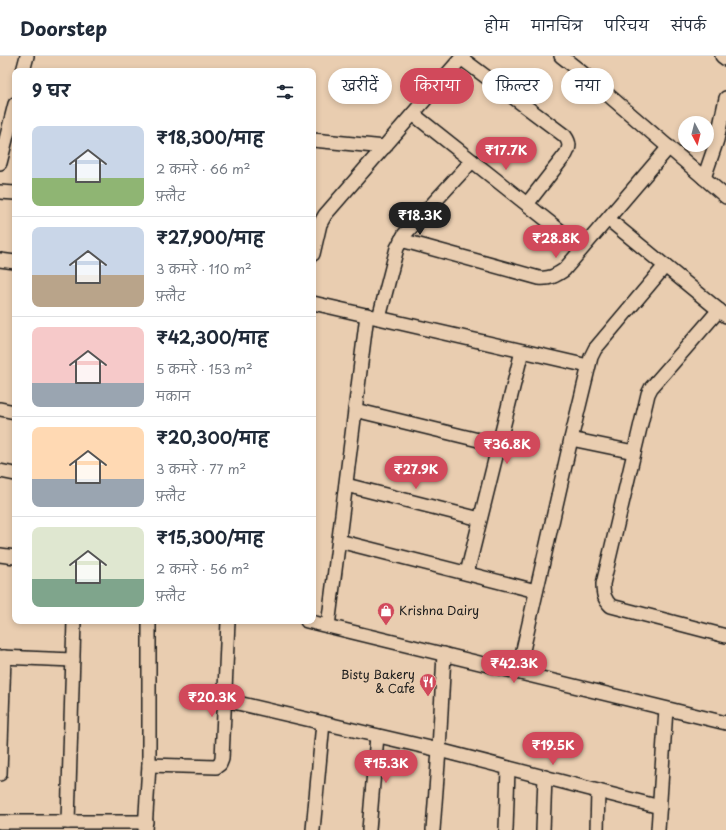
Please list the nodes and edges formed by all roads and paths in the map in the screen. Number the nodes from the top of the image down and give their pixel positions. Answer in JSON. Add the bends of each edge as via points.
{"nodes":[{"id":1,"x":27,"y":56,"type":"edge"},
{"id":2,"x":561,"y":56,"type":"edge"},
{"id":3,"x":722,"y":56,"type":"edge"},
{"id":4,"x":462,"y":57,"type":"edge"},
{"id":5,"x":726,"y":59,"type":"edge"},
{"id":6,"x":24,"y":68,"type":"edge"},
{"id":7,"x":726,"y":98,"type":"edge"},
{"id":8,"x":413,"y":114,"type":"junction"},
{"id":9,"x":12,"y":116,"type":"edge"},
{"id":10,"x":316,"y":140,"type":"edge"},
{"id":11,"x":385,"y":147,"type":"junction"},
{"id":12,"x":669,"y":147,"type":"junction"},
{"id":13,"x":472,"y":161,"type":"junction"},
{"id":14,"x":0,"y":163,"type":"edge"},
{"id":15,"x":704,"y":178,"type":"junction"},
{"id":16,"x":0,"y":192,"type":"edge"},
{"id":17,"x":12,"y":193,"type":"edge"},
{"id":18,"x":726,"y":197,"type":"edge"},
{"id":19,"x":527,"y":204,"type":"junction"},
{"id":20,"x":608,"y":218,"type":"junction"},
{"id":21,"x":316,"y":223,"type":"edge"},
{"id":22,"x":401,"y":240,"type":"junction"},
{"id":23,"x":582,"y":248,"type":"junction"},
{"id":24,"x":0,"y":260,"type":"edge"},
{"id":25,"x":12,"y":262,"type":"edge"},
{"id":26,"x":665,"y":266,"type":"junction"},
{"id":27,"x":316,"y":304,"type":"edge"},
{"id":28,"x":722,"y":313,"type":"edge"},
{"id":29,"x":373,"y":316,"type":"junction"},
{"id":30,"x":522,"y":351,"type":"junction"},
{"id":31,"x":588,"y":366,"type":"junction"},
{"id":32,"x":0,"y":409,"type":"edge"},
{"id":33,"x":355,"y":410,"type":"junction"},
{"id":34,"x":12,"y":411,"type":"edge"},
{"id":35,"x":571,"y":439,"type":"junction"},
{"id":36,"x":499,"y":445,"type":"junction"},
{"id":37,"x":634,"y":452,"type":"junction"},
{"id":38,"x":0,"y":472,"type":"edge"},
{"id":39,"x":12,"y":474,"type":"edge"},
{"id":40,"x":346,"y":485,"type":"junction"},
{"id":41,"x":480,"y":519,"type":"junction"},
{"id":42,"x":339,"y":541,"type":"junction"},
{"id":43,"x":0,"y":555,"type":"edge"},
{"id":44,"x":12,"y":557,"type":"edge"},
{"id":45,"x":467,"y":573,"type":"junction"},
{"id":46,"x":536,"y":591,"type":"junction"},
{"id":47,"x":316,"y":623,"type":"edge"},
{"id":48,"x":74,"y":624,"type":"edge"},
{"id":49,"x":149,"y":624,"type":"edge"},
{"id":50,"x":228,"y":624,"type":"edge"},
{"id":51,"x":328,"y":626,"type":"junction"},
{"id":52,"x":724,"y":632,"type":"edge"},
{"id":53,"x":444,"y":654,"type":"junction"},
{"id":54,"x":2,"y":657,"type":"edge"},
{"id":55,"x":73,"y":660,"type":"junction"},
{"id":56,"x":518,"y":672,"type":"junction"},
{"id":57,"x":225,"y":700,"type":"junction"},
{"id":58,"x":666,"y":708,"type":"junction"},
{"id":59,"x":324,"y":723,"type":"junction"},
{"id":60,"x":726,"y":723,"type":"edge"},
{"id":61,"x":377,"y":736,"type":"junction"},
{"id":62,"x":439,"y":750,"type":"junction"},
{"id":63,"x":0,"y":751,"type":"edge"},
{"id":64,"x":149,"y":765,"type":"junction"},
{"id":65,"x":508,"y":768,"type":"junction"},
{"id":66,"x":0,"y":774,"type":"edge"},
{"id":67,"x":545,"y":778,"type":"junction"},
{"id":68,"x":598,"y":791,"type":"junction"},
{"id":69,"x":660,"y":807,"type":"junction"},
{"id":70,"x":0,"y":822,"type":"edge"},
{"id":71,"x":68,"y":822,"type":"junction"},
{"id":72,"x":146,"y":826,"type":"edge"},
{"id":73,"x":313,"y":830,"type":"edge"},
{"id":74,"x":370,"y":830,"type":"edge"},
{"id":75,"x":433,"y":830,"type":"edge"},
{"id":76,"x":506,"y":830,"type":"edge"},
{"id":77,"x":543,"y":830,"type":"edge"},
{"id":78,"x":597,"y":830,"type":"edge"},
{"id":79,"x":658,"y":830,"type":"edge"}],
"edges":[{"from":1,"to":6,"type":"street"},
{"from":2,"to":12,"type":"street"},
{"from":3,"to":5,"type":"street"},
{"from":4,"to":8,"type":"street"},
{"from":4,"to":19,"type":"street","via":[[565,136],[569,142],[570,148],[566,154]]},
{"from":7,"to":15,"type":"street","via":[[717,140]]},
{"from":8,"to":11,"type":"street"},
{"from":8,"to":13,"type":"street"},
{"from":9,"to":14,"type":"street"},
{"from":10,"to":11,"type":"street"},
{"from":11,"to":21,"type":"street"},
{"from":12,"to":15,"type":"street"},
{"from":12,"to":20,"type":"street"},
{"from":13,"to":19,"type":"street"},
{"from":13,"to":22,"type":"street"},
{"from":15,"to":18,"type":"street"},
{"from":16,"to":17,"type":"street"},
{"from":19,"to":23,"type":"street"},
{"from":20,"to":23,"type":"street"},
{"from":20,"to":26,"type":"street"},
{"from":22,"to":23,"type":"street","via":[[539,278],[556,276]]},
{"from":22,"to":29,"type":"street"},
{"from":24,"to":25,"type":"street"},
{"from":26,"to":28,"type":"street"},
{"from":26,"to":31,"type":"street","via":[[595,349]]},
{"from":27,"to":29,"type":"street"},
{"from":28,"to":37,"type":"street","via":[[651,388]]},
{"from":29,"to":30,"type":"street"},
{"from":29,"to":33,"type":"street"},
{"from":30,"to":31,"type":"street"},
{"from":30,"to":36,"type":"street"},
{"from":31,"to":35,"type":"street"},
{"from":32,"to":34,"type":"street"},
{"from":33,"to":36,"type":"street"},
{"from":33,"to":40,"type":"street"},
{"from":35,"to":37,"type":"street"},
{"from":35,"to":46,"type":"street"},
{"from":36,"to":41,"type":"street"},
{"from":37,"to":52,"type":"street","via":[[603,584],[605,601],[611,606]]},
{"from":38,"to":39,"type":"street"},
{"from":40,"to":41,"type":"street"},
{"from":40,"to":42,"type":"street"},
{"from":41,"to":45,"type":"street"},
{"from":42,"to":45,"type":"street"},
{"from":42,"to":51,"type":"street"},
{"from":43,"to":44,"type":"street"},
{"from":45,"to":46,"type":"street"},
{"from":46,"to":56,"type":"street"},
{"from":47,"to":51,"type":"street"},
{"from":48,"to":55,"type":"street"},
{"from":49,"to":64,"type":"street"},
{"from":50,"to":57,"type":"street"},
{"from":51,"to":53,"type":"street"},
{"from":53,"to":56,"type":"street"},
{"from":53,"to":62,"type":"street"},
{"from":54,"to":55,"type":"street"},
{"from":54,"to":63,"type":"street"},
{"from":55,"to":71,"type":"street"},
{"from":56,"to":58,"type":"street"},
{"from":57,"to":59,"type":"street"},
{"from":57,"to":64,"type":"street","via":[[220,764],[216,767]]},
{"from":58,"to":60,"type":"street"},
{"from":58,"to":69,"type":"street"},
{"from":59,"to":61,"type":"street"},
{"from":59,"to":73,"type":"street"},
{"from":61,"to":62,"type":"street"},
{"from":61,"to":74,"type":"street"},
{"from":62,"to":65,"type":"street"},
{"from":62,"to":75,"type":"street"},
{"from":63,"to":66,"type":"street"},
{"from":64,"to":72,"type":"street"},
{"from":65,"to":67,"type":"street"},
{"from":65,"to":76,"type":"street"},
{"from":67,"to":68,"type":"street"},
{"from":67,"to":77,"type":"street"},
{"from":68,"to":69,"type":"street"},
{"from":68,"to":78,"type":"street"},
{"from":69,"to":79,"type":"street"},
{"from":70,"to":71,"type":"street"},
{"from":71,"to":72,"type":"street"}]}
